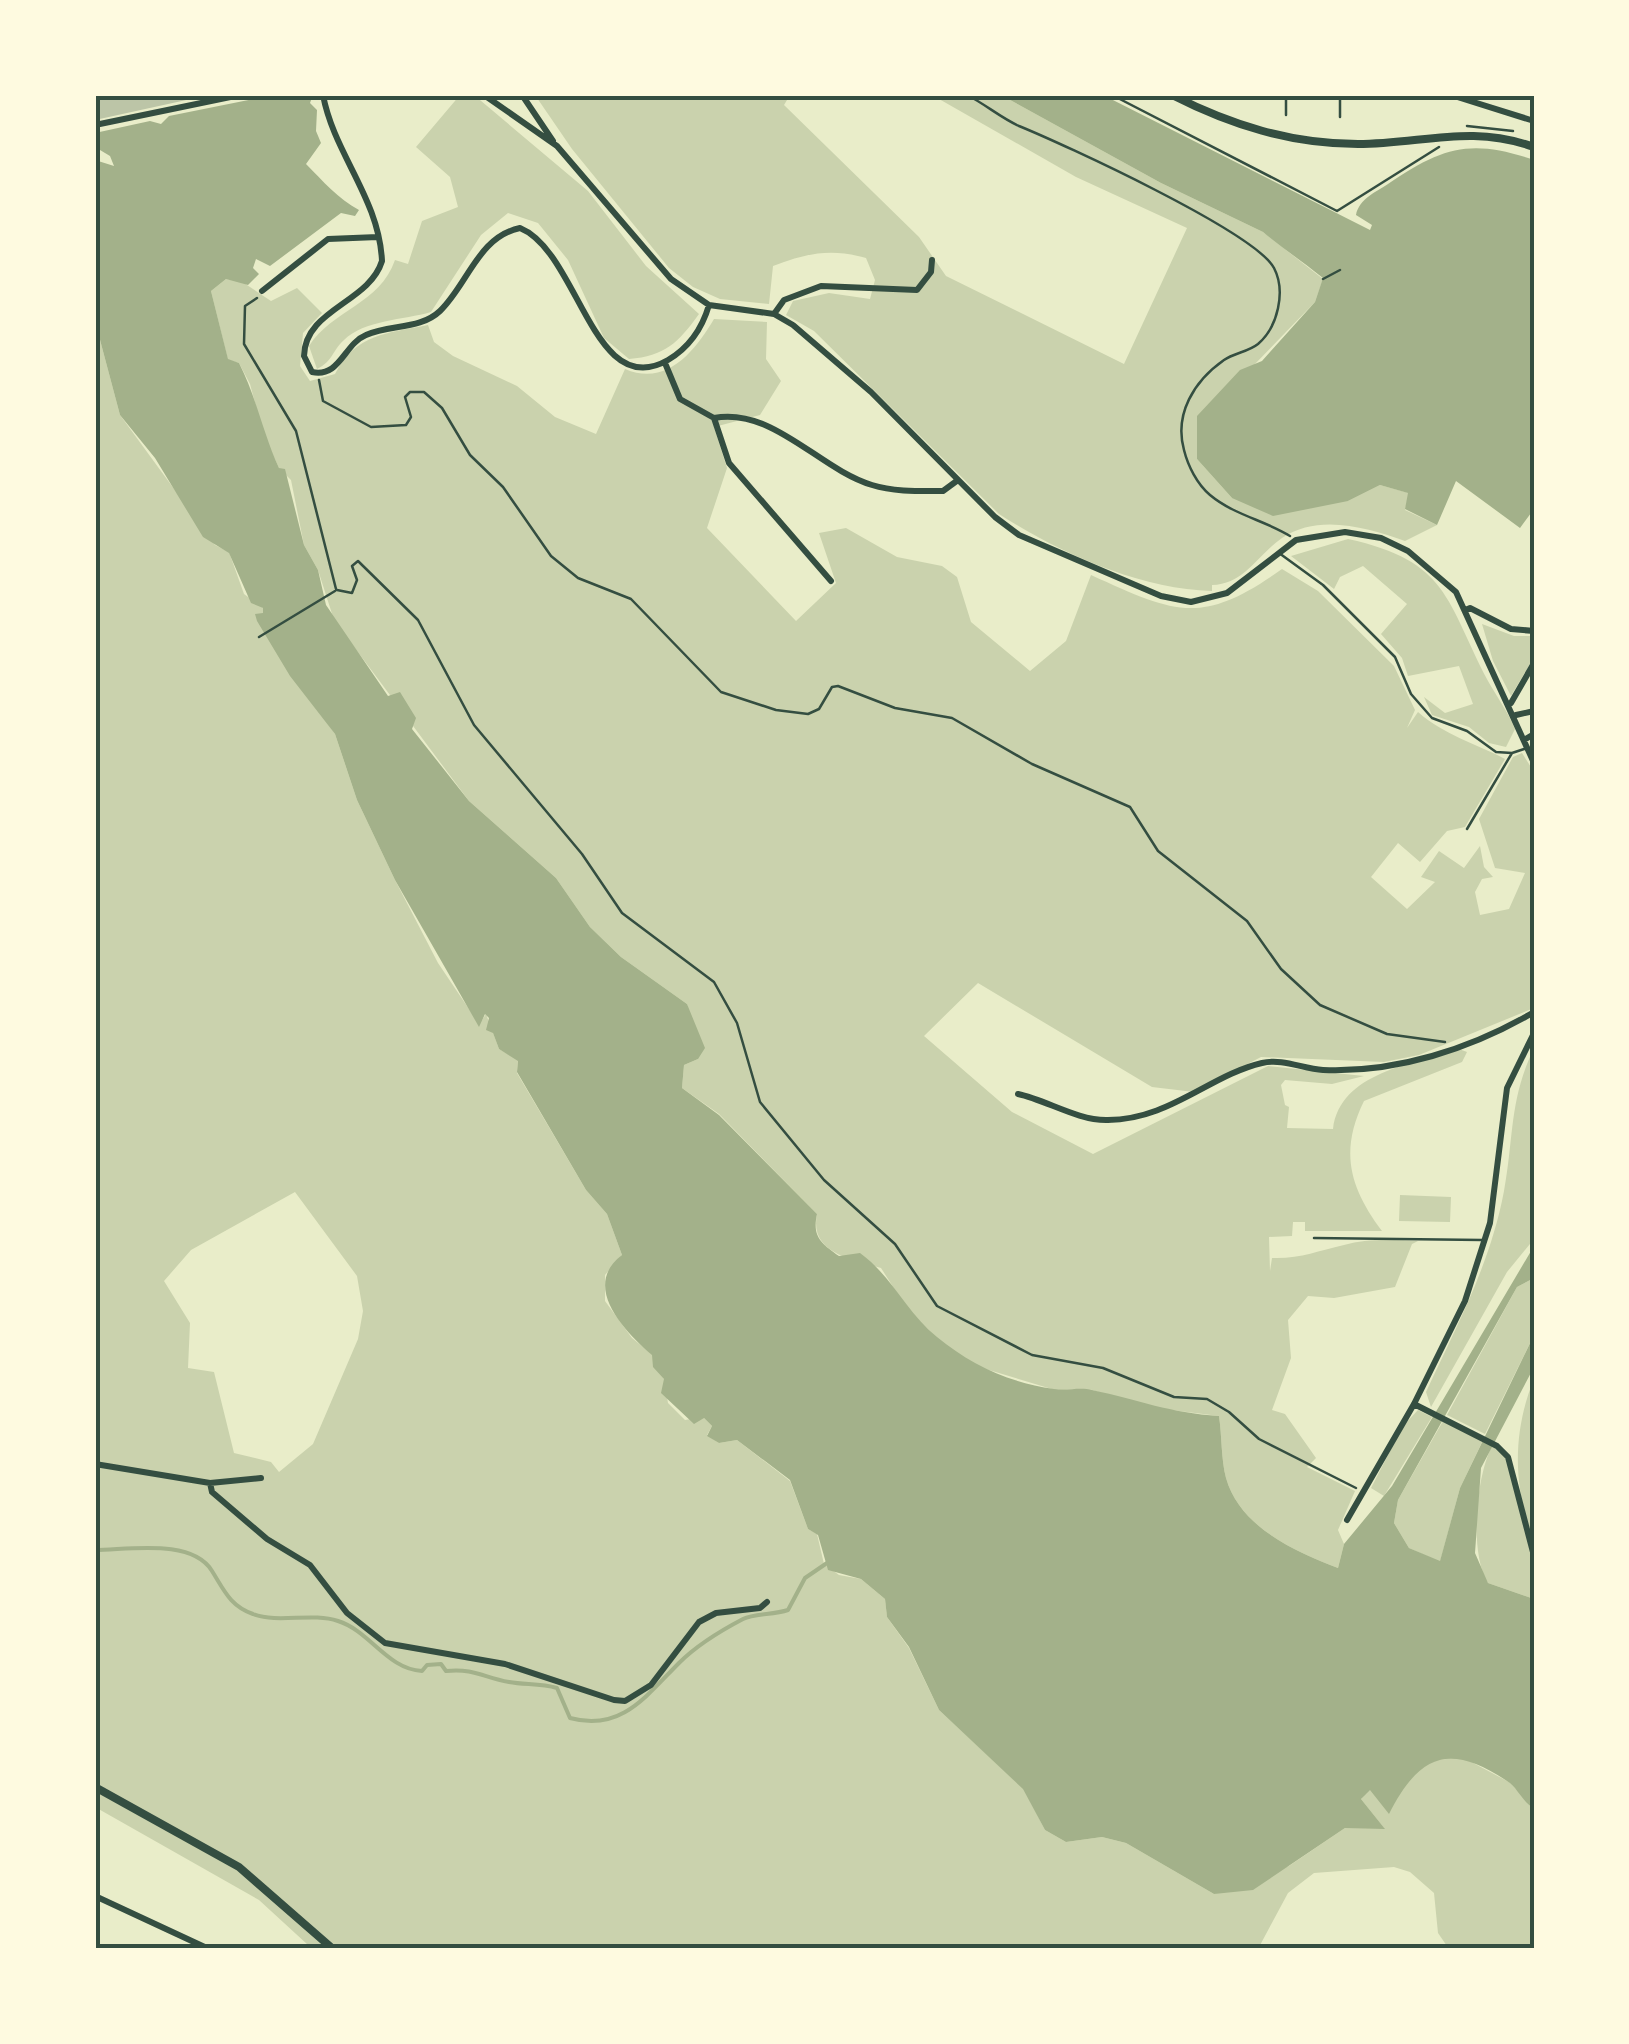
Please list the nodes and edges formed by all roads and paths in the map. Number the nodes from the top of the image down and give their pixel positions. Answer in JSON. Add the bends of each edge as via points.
{"nodes":[{"id":1,"x":240,"y":95,"type":"edge"},
{"id":2,"x":323,"y":95,"type":"edge"},
{"id":3,"x":484,"y":95,"type":"edge"},
{"id":4,"x":522,"y":95,"type":"edge"},
{"id":5,"x":967,"y":95,"type":"edge"},
{"id":6,"x":1112,"y":95,"type":"edge"},
{"id":7,"x":1172,"y":95,"type":"edge"},
{"id":8,"x":1286,"y":95,"type":"edge"},
{"id":9,"x":1340,"y":95,"type":"edge"},
{"id":10,"x":1451,"y":95,"type":"edge"},
{"id":11,"x":1286,"y":115,"type":"dead end"},
{"id":12,"x":1340,"y":117,"type":"dead end"},
{"id":13,"x":1534,"y":121,"type":"edge"},
{"id":14,"x":95,"y":125,"type":"edge"},
{"id":15,"x":1456,"y":127,"type":"dead end"},
{"id":16,"x":1521,"y":133,"type":"dead end"},
{"id":17,"x":1443,"y":145,"type":"dead end"},
{"id":18,"x":557,"y":146,"type":"junction"},
{"id":19,"x":1534,"y":147,"type":"edge"},
{"id":20,"x":378,"y":236,"type":"junction"},
{"id":21,"x":932,"y":260,"type":"dead end"},
{"id":22,"x":1340,"y":270,"type":"dead end"},
{"id":23,"x":1323,"y":278,"type":"dead end"},
{"id":24,"x":262,"y":291,"type":"joint"},
{"id":25,"x":710,"y":305,"type":"junction"},
{"id":26,"x":774,"y":314,"type":"junction"},
{"id":27,"x":665,"y":362,"type":"junction"},
{"id":28,"x":318,"y":374,"type":"junction"},
{"id":29,"x":714,"y":418,"type":"junction"},
{"id":30,"x":958,"y":480,"type":"junction"},
{"id":31,"x":1296,"y":540,"type":"junction"},
{"id":32,"x":1278,"y":553,"type":"junction"},
{"id":33,"x":832,"y":581,"type":"dead end"},
{"id":34,"x":337,"y":590,"type":"junction"},
{"id":35,"x":1465,"y":610,"type":"junction"},
{"id":36,"x":1534,"y":631,"type":"edge"},
{"id":37,"x":259,"y":637,"type":"dead end"},
{"id":38,"x":1534,"y":663,"type":"edge"},
{"id":39,"x":1511,"y":704,"type":"junction"},
{"id":40,"x":1534,"y":710,"type":"edge"},
{"id":41,"x":1516,"y":715,"type":"junction"},
{"id":42,"x":1534,"y":734,"type":"edge"},
{"id":43,"x":1525,"y":744,"type":"junction"},
{"id":44,"x":1512,"y":752,"type":"junction"},
{"id":45,"x":1534,"y":763,"type":"edge"},
{"id":46,"x":1467,"y":829,"type":"dead end"},
{"id":47,"x":1534,"y":1012,"type":"edge"},
{"id":48,"x":1534,"y":1032,"type":"edge"},
{"id":49,"x":1458,"y":1047,"type":"junction"},
{"id":50,"x":1018,"y":1094,"type":"dead end"},
{"id":51,"x":1314,"y":1238,"type":"dead end"},
{"id":52,"x":1486,"y":1241,"type":"junction"},
{"id":53,"x":1414,"y":1404,"type":"junction"},
{"id":54,"x":95,"y":1464,"type":"edge"},
{"id":55,"x":261,"y":1478,"type":"dead end"},
{"id":56,"x":210,"y":1484,"type":"junction"},
{"id":57,"x":1364,"y":1491,"type":"junction"},
{"id":58,"x":1346,"y":1520,"type":"dead end"},
{"id":59,"x":1534,"y":1556,"type":"edge"},
{"id":60,"x":767,"y":1602,"type":"dead end"},
{"id":61,"x":95,"y":1787,"type":"edge"},
{"id":62,"x":95,"y":1896,"type":"edge"},
{"id":63,"x":210,"y":1949,"type":"edge"},
{"id":64,"x":333,"y":1949,"type":"edge"}],
"edges":[{"from":1,"to":14,"type":"street"},
{"from":2,"to":20,"type":"street","via":[[332,133],[362,183]]},
{"from":3,"to":18,"type":"street"},
{"from":4,"to":18,"type":"street"},
{"from":5,"to":31,"type":"path","via":[[1090,161],[1123,170],[1273,265],[1281,292],[1265,338],[1224,361],[1187,400],[1180,438],[1208,493]]},
{"from":6,"to":17,"type":"path","via":[[1337,210]]},
{"from":7,"to":19,"type":"street","via":[[1226,120],[1310,141],[1376,144],[1474,133]]},
{"from":8,"to":11,"type":"path"},
{"from":9,"to":12,"type":"path"},
{"from":10,"to":13,"type":"street"},
{"from":15,"to":16,"type":"path"},
{"from":18,"to":25,"type":"street","via":[[656,265]]},
{"from":20,"to":24,"type":"street","via":[[328,240]]},
{"from":20,"to":28,"type":"street","via":[[382,261],[374,280],[306,338],[305,362]]},
{"from":21,"to":26,"type":"street","via":[[917,290],[821,286],[784,300]]},
{"from":22,"to":23,"type":"path"},
{"from":24,"to":34,"type":"path","via":[[246,306],[244,344],[296,431]]},
{"from":25,"to":26,"type":"street"},
{"from":25,"to":27,"type":"street","via":[[698,333]]},
{"from":26,"to":30,"type":"street","via":[[871,392]]},
{"from":27,"to":28,"type":"street","via":[[644,366],[602,347],[572,282],[534,234],[520,228],[492,243],[440,312],[364,335],[334,368]]},
{"from":27,"to":29,"type":"street","via":[[680,399]]},
{"from":28,"to":49,"type":"path","via":[[323,401],[370,427],[406,426],[410,392],[436,400],[470,455],[503,487],[551,556],[578,578],[631,599],[722,692],[808,714],[838,686],[895,708],[952,718],[1032,764],[1130,807],[1158,851],[1246,921],[1281,969],[1320,1006],[1388,1034]]},
{"from":29,"to":30,"type":"street","via":[[732,415],[763,425],[873,486],[944,491]]},
{"from":29,"to":33,"type":"street","via":[[729,463]]},
{"from":30,"to":32,"type":"street","via":[[1019,535],[1169,599],[1227,592]]},
{"from":31,"to":32,"type":"street"},
{"from":31,"to":35,"type":"street","via":[[1346,532],[1380,538],[1425,562]]},
{"from":32,"to":44,"type":"lane","via":[[1323,585],[1394,657],[1411,694],[1432,718],[1496,752]]},
{"from":34,"to":37,"type":"path"},
{"from":34,"to":57,"type":"path","via":[[352,593],[358,561],[418,620],[474,725],[636,928],[714,982],[737,1023],[760,1102],[824,1180],[895,1244],[937,1306],[1032,1354],[1104,1368],[1174,1397],[1207,1399],[1259,1439]]},
{"from":35,"to":36,"type":"street","via":[[1510,629]]},
{"from":35,"to":39,"type":"street"},
{"from":38,"to":39,"type":"street"},
{"from":39,"to":41,"type":"street"},
{"from":40,"to":41,"type":"street"},
{"from":41,"to":43,"type":"street"},
{"from":42,"to":43,"type":"street"},
{"from":43,"to":44,"type":"lane"},
{"from":43,"to":45,"type":"street"},
{"from":44,"to":46,"type":"lane"},
{"from":47,"to":49,"type":"street"},
{"from":48,"to":52,"type":"street","via":[[1507,1088]]},
{"from":49,"to":50,"type":"street","via":[[1366,1068],[1262,1063],[1142,1114],[1092,1118]]},
{"from":51,"to":52,"type":"lane"},
{"from":52,"to":53,"type":"street","via":[[1466,1301]]},
{"from":53,"to":57,"type":"street"},
{"from":53,"to":59,"type":"street","via":[[1497,1446],[1512,1466]]},
{"from":54,"to":56,"type":"street"},
{"from":55,"to":56,"type":"street"},
{"from":56,"to":60,"type":"street","via":[[267,1539],[310,1565],[347,1614],[385,1643],[505,1664],[600,1697],[625,1701],[639,1694],[699,1622]]},
{"from":57,"to":58,"type":"street"},
{"from":61,"to":64,"type":"street","via":[[239,1866]]},
{"from":62,"to":63,"type":"street"}]}
